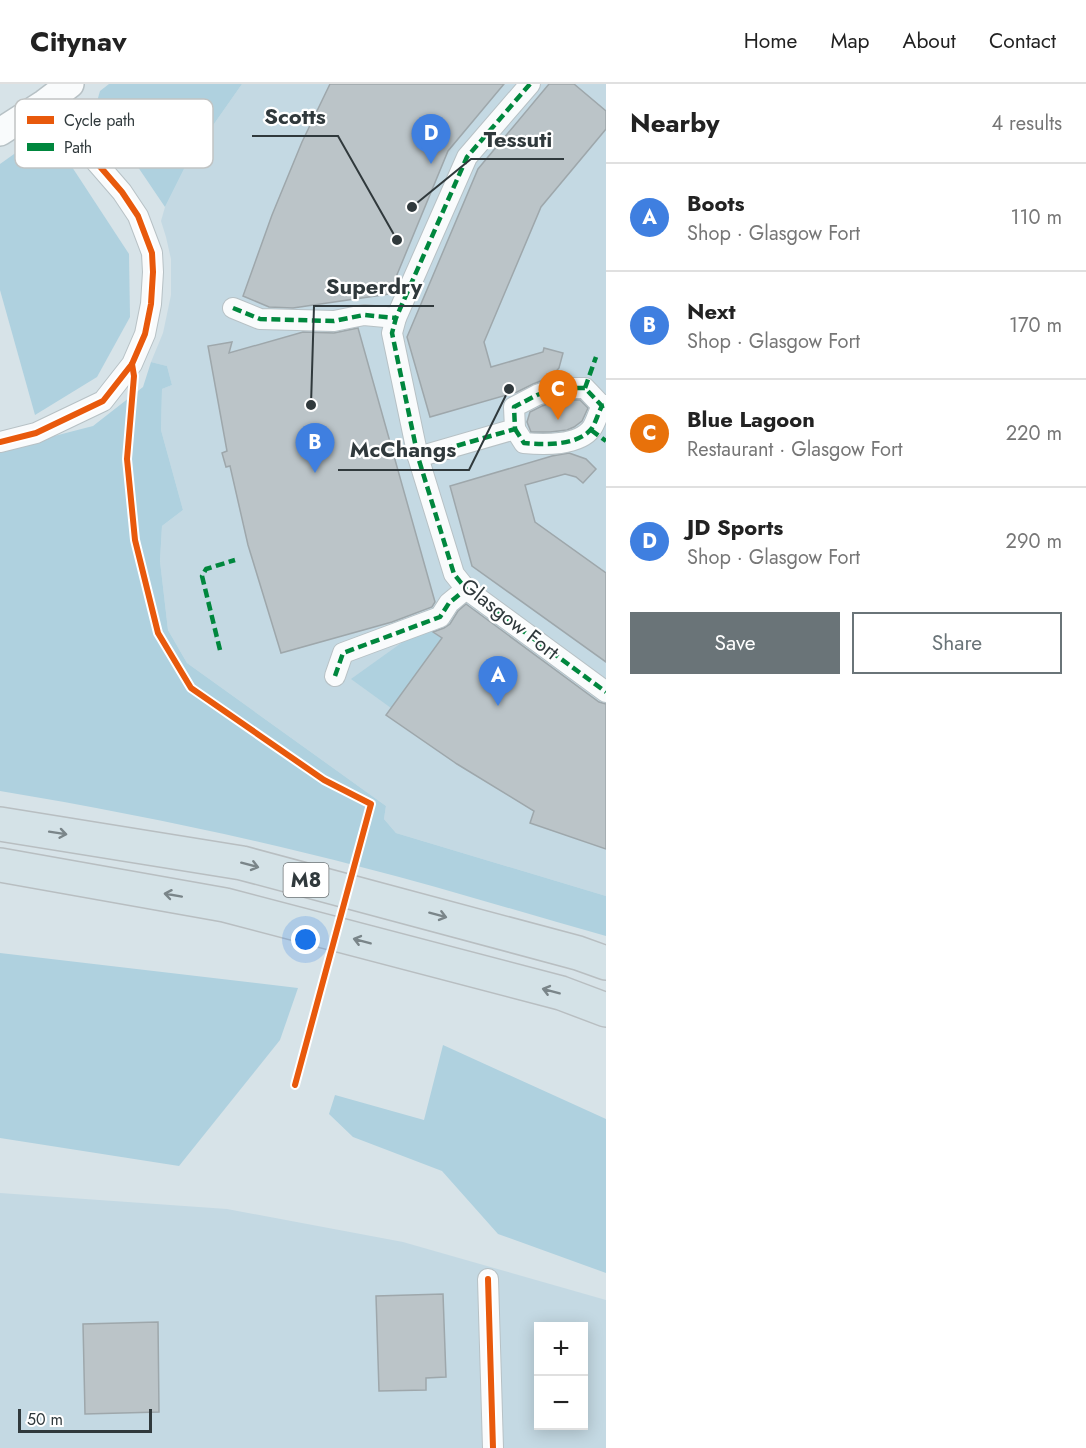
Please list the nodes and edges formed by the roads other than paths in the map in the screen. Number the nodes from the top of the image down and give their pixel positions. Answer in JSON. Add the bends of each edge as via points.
{"nodes":[{"id":1,"x":70,"y":84,"type":"edge"},
{"id":2,"x":530,"y":84,"type":"edge"},
{"id":3,"x":50,"y":99,"type":"edge"},
{"id":4,"x":15,"y":122,"type":"edge"},
{"id":5,"x":0,"y":132,"type":"edge"},
{"id":6,"x":101,"y":168,"type":"edge"},
{"id":7,"x":232,"y":308,"type":"dead end"},
{"id":8,"x":396,"y":318,"type":"junction"},
{"id":9,"x":604,"y":406,"type":"edge"},
{"id":10,"x":515,"y":429,"type":"junction"},
{"id":11,"x":0,"y":442,"type":"edge"},
{"id":12,"x":418,"y":457,"type":"junction"},
{"id":13,"x":466,"y":589,"type":"junction"},
{"id":14,"x":335,"y":676,"type":"dead end"},
{"id":15,"x":606,"y":692,"type":"edge"},
{"id":16,"x":0,"y":824,"type":"edge"},
{"id":17,"x":0,"y":865,"type":"edge"},
{"id":18,"x":606,"y":963,"type":"edge"},
{"id":19,"x":606,"y":1010,"type":"edge"},
{"id":20,"x":488,"y":1279,"type":"dead end"},
{"id":21,"x":493,"y":1448,"type":"edge"}],
"edges":[{"from":1,"to":3,"type":"main road"},
{"from":2,"to":8,"type":"street","name":"Glasgow Fort","via":[[467,157]]},
{"from":4,"to":5,"type":"main road"},
{"from":6,"to":11,"type":"street","via":[[138,216],[152,253],[151,304],[145,334],[132,364],[103,401],[36,433]]},
{"from":7,"to":8,"type":"street","via":[[260,319],[334,321],[364,315]]},
{"from":8,"to":12,"type":"street","name":"Glasgow Fort","via":[[392,333]]},
{"from":9,"to":10,"type":"street","via":[[591,430],[567,442],[524,443]]},
{"from":9,"to":10,"type":"street","via":[[585,388],[557,388],[514,407]]},
{"from":10,"to":12,"type":"street"},
{"from":12,"to":13,"type":"street","name":"Glasgow Fort","via":[[454,574]]},
{"from":13,"to":14,"type":"street","via":[[440,617],[343,653]]},
{"from":13,"to":15,"type":"street","name":"Glasgow Fort"},
{"from":16,"to":18,"type":"highway","number":"M8","one_way":true,"via":[[242,862]]},
{"from":19,"to":17,"type":"highway","number":"M8","one_way":true,"via":[[561,993],[225,905]]},
{"from":20,"to":21,"type":"street"}]}
